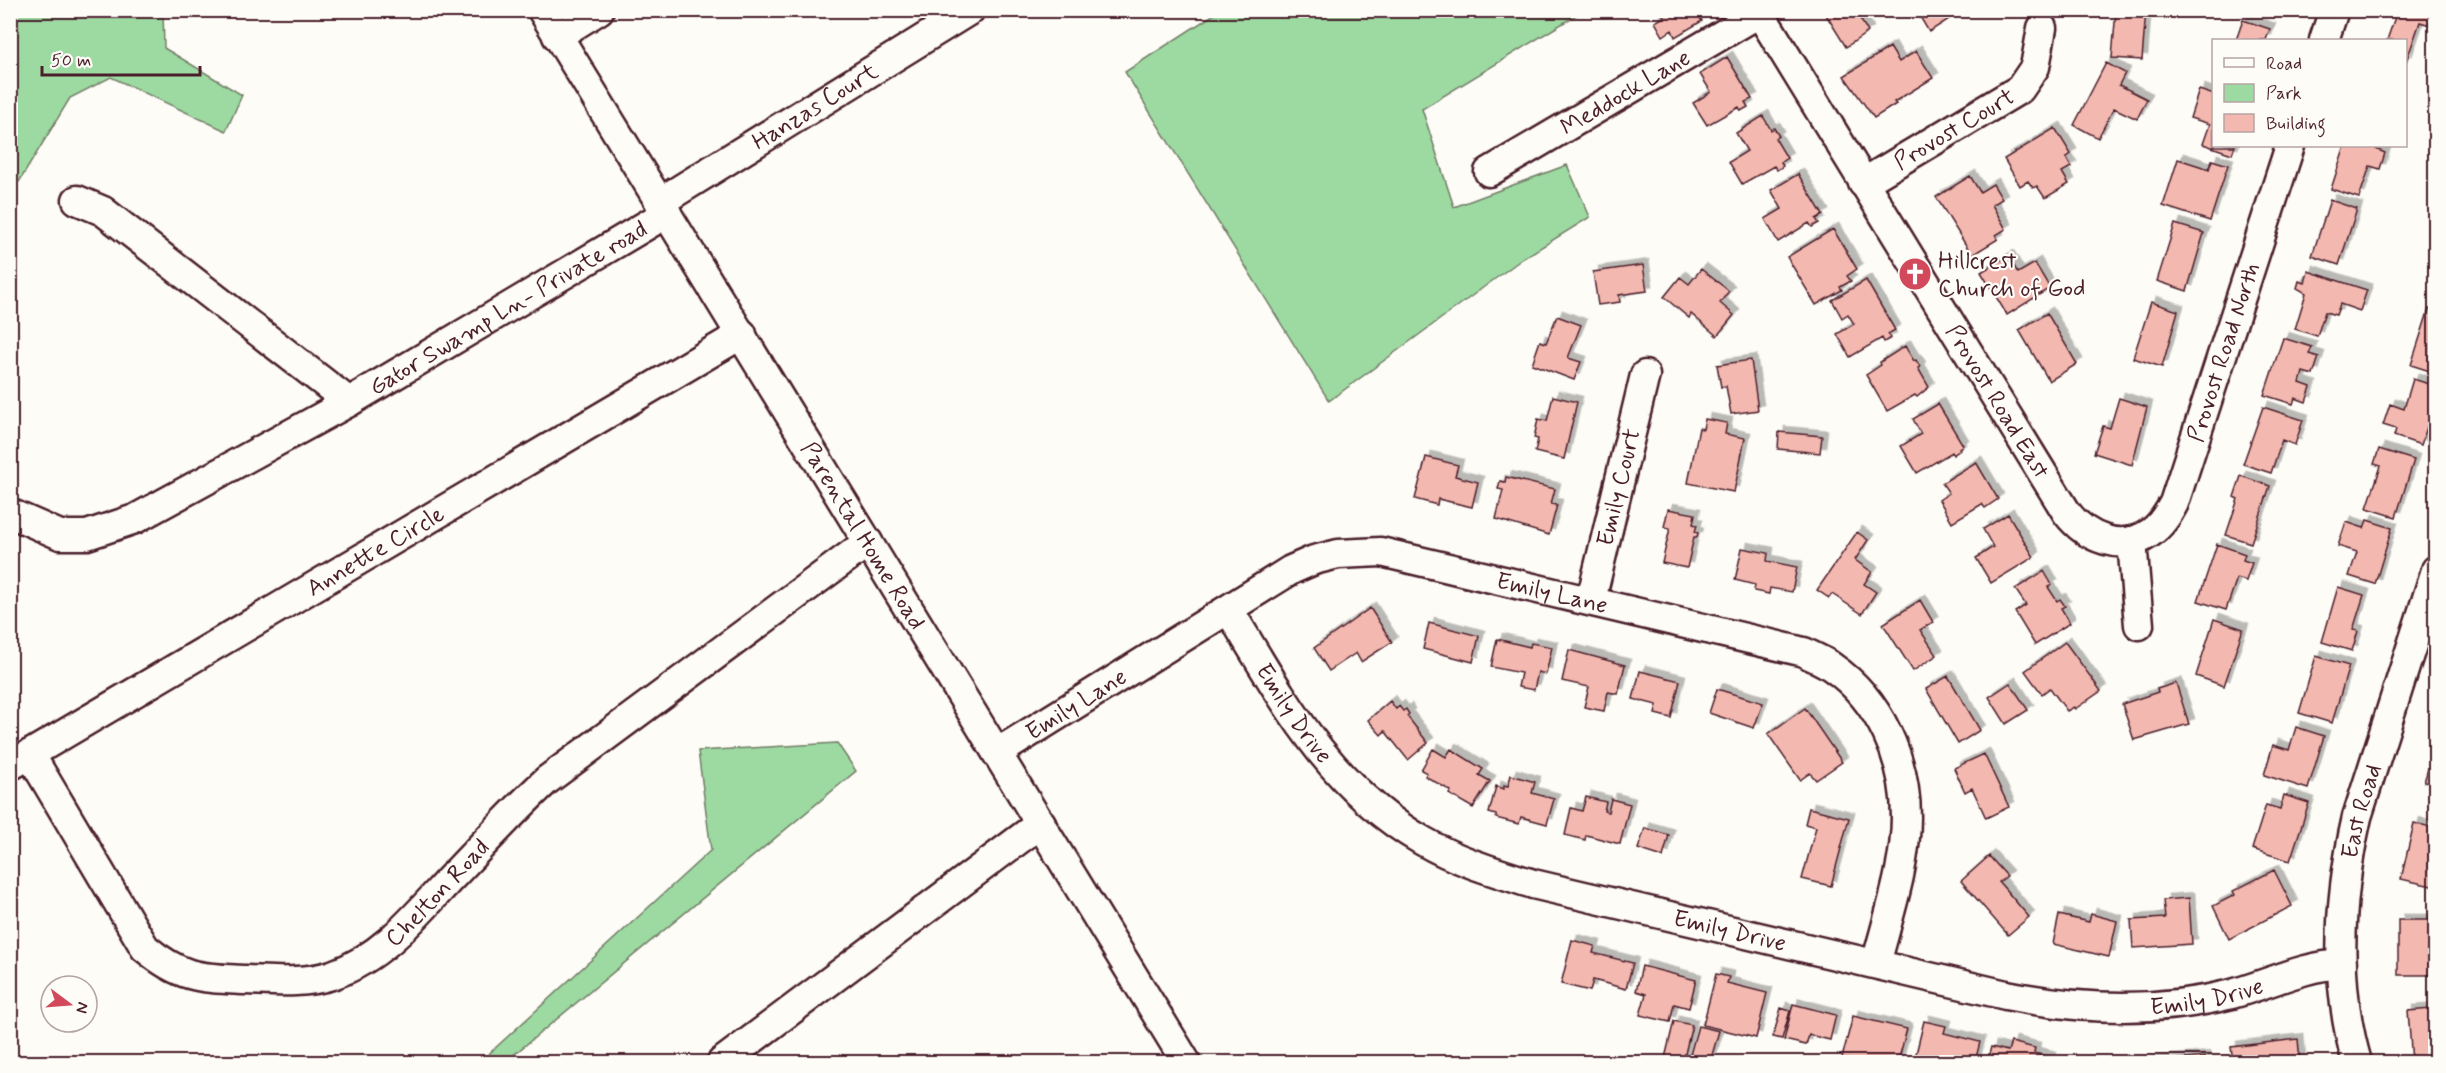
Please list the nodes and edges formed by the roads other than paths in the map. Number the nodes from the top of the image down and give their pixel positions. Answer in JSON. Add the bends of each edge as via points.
{"nodes":[{"id":1,"x":542,"y":10,"type":"edge"},
{"id":2,"x":599,"y":10,"type":"edge"},
{"id":3,"x":970,"y":10,"type":"edge"},
{"id":4,"x":2334,"y":10,"type":"edge"},
{"id":5,"x":1758,"y":12,"type":"edge"},
{"id":6,"x":2042,"y":28,"type":"dead end"},
{"id":7,"x":557,"y":36,"type":"junction"},
{"id":8,"x":2324,"y":39,"type":"edge"},
{"id":9,"x":2290,"y":147,"type":"edge"},
{"id":10,"x":1489,"y":172,"type":"dead end"},
{"id":11,"x":1863,"y":183,"type":"junction"},
{"id":12,"x":77,"y":200,"type":"dead end"},
{"id":13,"x":663,"y":208,"type":"junction"},
{"id":14,"x":742,"y":334,"type":"junction"},
{"id":15,"x":1645,"y":375,"type":"dead end"},
{"id":16,"x":349,"y":402,"type":"junction"},
{"id":17,"x":10,"y":513,"type":"edge"},
{"id":18,"x":868,"y":542,"type":"junction"},
{"id":19,"x":2132,"y":542,"type":"junction"},
{"id":20,"x":2435,"y":572,"type":"edge"},
{"id":21,"x":1591,"y":600,"type":"junction"},
{"id":22,"x":1229,"y":610,"type":"junction"},
{"id":23,"x":2139,"y":625,"type":"dead end"},
{"id":24,"x":998,"y":753,"type":"junction"},
{"id":25,"x":20,"y":760,"type":"edge"},
{"id":26,"x":1041,"y":823,"type":"junction"},
{"id":27,"x":1876,"y":964,"type":"junction"},
{"id":28,"x":2342,"y":964,"type":"junction"},
{"id":29,"x":1178,"y":1059,"type":"edge"},
{"id":30,"x":722,"y":1062,"type":"edge"},
{"id":31,"x":2357,"y":1062,"type":"edge"}],
"edges":[{"from":1,"to":7,"type":"street","name":"Parental Home Road"},
{"from":2,"to":7,"type":"street"},
{"from":3,"to":13,"type":"street","name":"Hanzas Court"},
{"from":4,"to":8,"type":"street"},
{"from":5,"to":10,"type":"street","name":"Meddock Lane"},
{"from":5,"to":11,"type":"street","name":"Provost Road East"},
{"from":6,"to":11,"type":"street","name":"Provost Court","via":[[2035,67],[2020,89]]},
{"from":7,"to":13,"type":"street","name":"Parental Home Road"},
{"from":9,"to":19,"type":"street","name":"Provost Road North","via":[[2174,503],[2150,533]]},
{"from":11,"to":19,"type":"street","name":"Provost Road East","via":[[2067,513],[2077,526],[2094,537]]},
{"from":12,"to":16,"type":"street","name":"Gator Swamp Ln- Private road","via":[[103,211]]},
{"from":13,"to":14,"type":"street","name":"Parental Home Road"},
{"from":13,"to":16,"type":"street","name":"Gator Swamp Ln- Private road"},
{"from":14,"to":18,"type":"street","name":"Parental Home Road"},
{"from":14,"to":25,"type":"street","name":"Annette Circle"},
{"from":15,"to":21,"type":"street","name":"Emily Court"},
{"from":16,"to":17,"type":"street","name":"Gator Swamp Ln- Private road","via":[[135,519],[87,535],[60,535]]},
{"from":18,"to":24,"type":"street","name":"Parental Home Road"},
{"from":18,"to":25,"type":"street","name":"Chelton Road","via":[[548,780],[401,932],[356,966],[330,976],[298,982],[210,979],[165,965],[145,948]]},
{"from":19,"to":23,"type":"street"},
{"from":20,"to":28,"type":"street","name":"East Road","via":[[2357,817],[2343,897]]},
{"from":21,"to":22,"type":"street","name":"Emily Lane","via":[[1402,556],[1362,551],[1314,560],[1291,570]]},
{"from":21,"to":27,"type":"street","name":"Emily Lane","via":[[1804,652],[1832,666],[1873,707],[1897,759],[1906,818],[1898,877]]},
{"from":22,"to":24,"type":"street","name":"Emily Lane"},
{"from":22,"to":27,"type":"street","name":"Emily Drive","via":[[1299,724],[1329,763],[1360,795],[1423,841],[1475,865],[1533,884]]},
{"from":24,"to":26,"type":"street","name":"Parental Home Road"},
{"from":26,"to":29,"type":"street","name":"Parental Home Road"},
{"from":26,"to":30,"type":"street"},
{"from":27,"to":28,"type":"street","name":"Emily Drive","via":[[2041,1002],[2128,1009],[2220,997],[2312,968]]},
{"from":28,"to":31,"type":"street","name":"East Road","via":[[2344,998]]}]}
